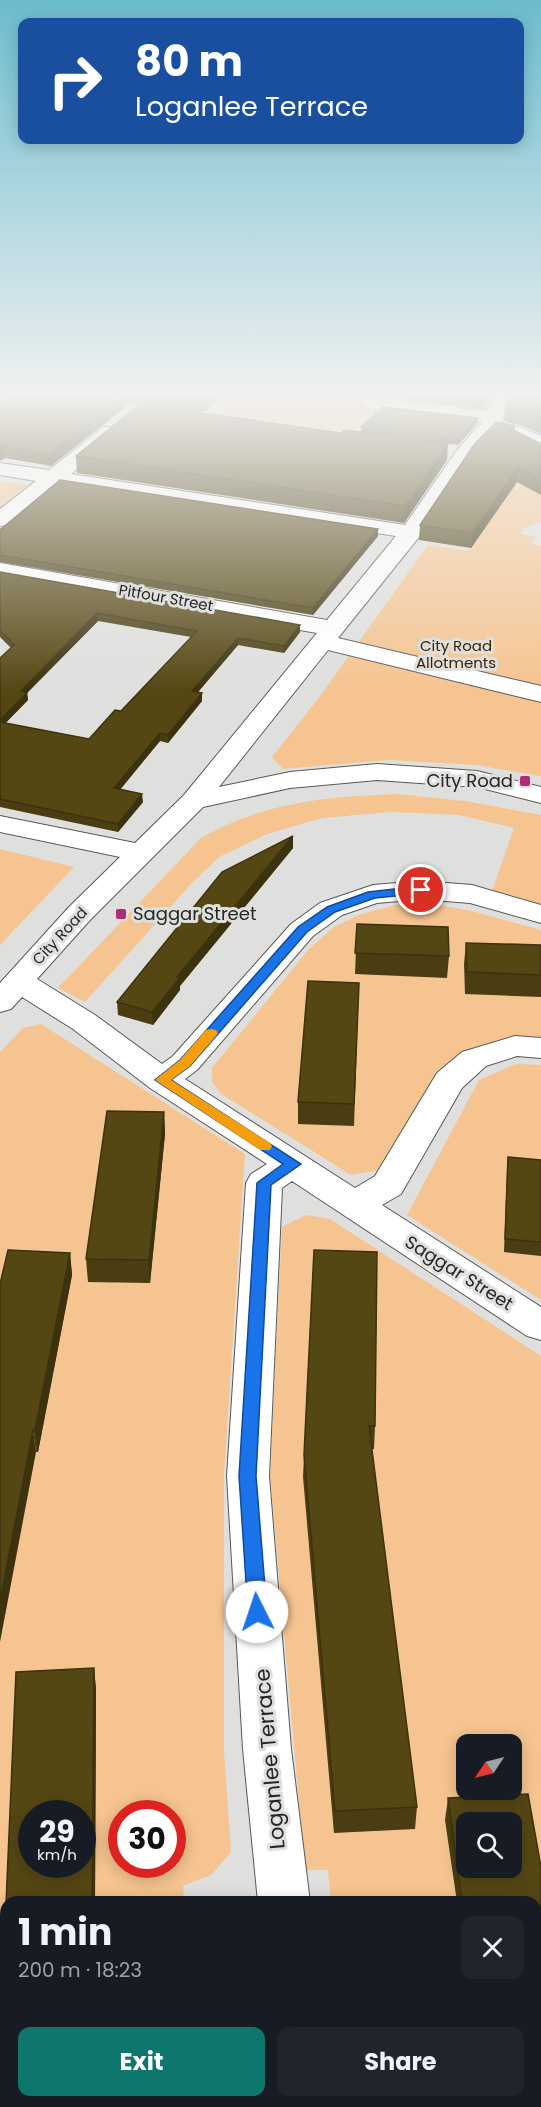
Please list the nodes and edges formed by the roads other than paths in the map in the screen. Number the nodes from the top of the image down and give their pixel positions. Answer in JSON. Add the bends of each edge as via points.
{"nodes":[{"id":1,"x":32,"y":494,"type":"edge"},
{"id":2,"x":166,"y":494,"type":"edge"},
{"id":3,"x":437,"y":494,"type":"edge"},
{"id":4,"x":0,"y":520,"type":"edge"},
{"id":5,"x":411,"y":532,"type":"junction"},
{"id":6,"x":0,"y":570,"type":"edge"},
{"id":7,"x":327,"y":634,"type":"junction"},
{"id":8,"x":541,"y":694,"type":"edge"},
{"id":9,"x":541,"y":795,"type":"edge"},
{"id":10,"x":194,"y":801,"type":"junction"},
{"id":11,"x":0,"y":824,"type":"edge"},
{"id":12,"x":141,"y":853,"type":"junction"},
{"id":13,"x":541,"y":914,"type":"edge"},
{"id":14,"x":9,"y":992,"type":"edge"},
{"id":15,"x":541,"y":1048,"type":"edge"},
{"id":16,"x":162,"y":1080,"type":"junction"},
{"id":17,"x":293,"y":1164,"type":"junction"},
{"id":18,"x":354,"y":1206,"type":"junction"},
{"id":19,"x":541,"y":1326,"type":"edge"},
{"id":20,"x":283,"y":1896,"type":"edge"}],
"edges":[{"from":1,"to":4,"type":"street"},
{"from":2,"to":5,"type":"street"},
{"from":3,"to":5,"type":"street","name":"City Road"},
{"from":5,"to":7,"type":"street","name":"City Road"},
{"from":6,"to":7,"type":"street","name":"Pitfour Street"},
{"from":7,"to":8,"type":"street","name":"Pitfour Street"},
{"from":7,"to":10,"type":"street","name":"City Road"},
{"from":9,"to":10,"type":"street","via":[[477,779],[377,772],[290,780]]},
{"from":10,"to":12,"type":"street","name":"City Road"},
{"from":11,"to":12,"type":"street"},
{"from":12,"to":14,"type":"street","name":"City Road"},
{"from":13,"to":16,"type":"street","via":[[472,894],[421,890],[373,894],[331,909],[302,930],[185,1063]]},
{"from":14,"to":16,"type":"street","name":"Saggar Street","via":[[84,1022]]},
{"from":15,"to":18,"type":"street","via":[[515,1046],[474,1059],[449,1081],[388,1185]]},
{"from":16,"to":17,"type":"street","name":"Saggar Street"},
{"from":17,"to":18,"type":"street","name":"Saggar Street"},
{"from":17,"to":20,"type":"street","name":"Loganlee Terrace","via":[[264,1183],[248,1476],[267,1749]]},
{"from":18,"to":19,"type":"street","name":"Saggar Street"}]}
